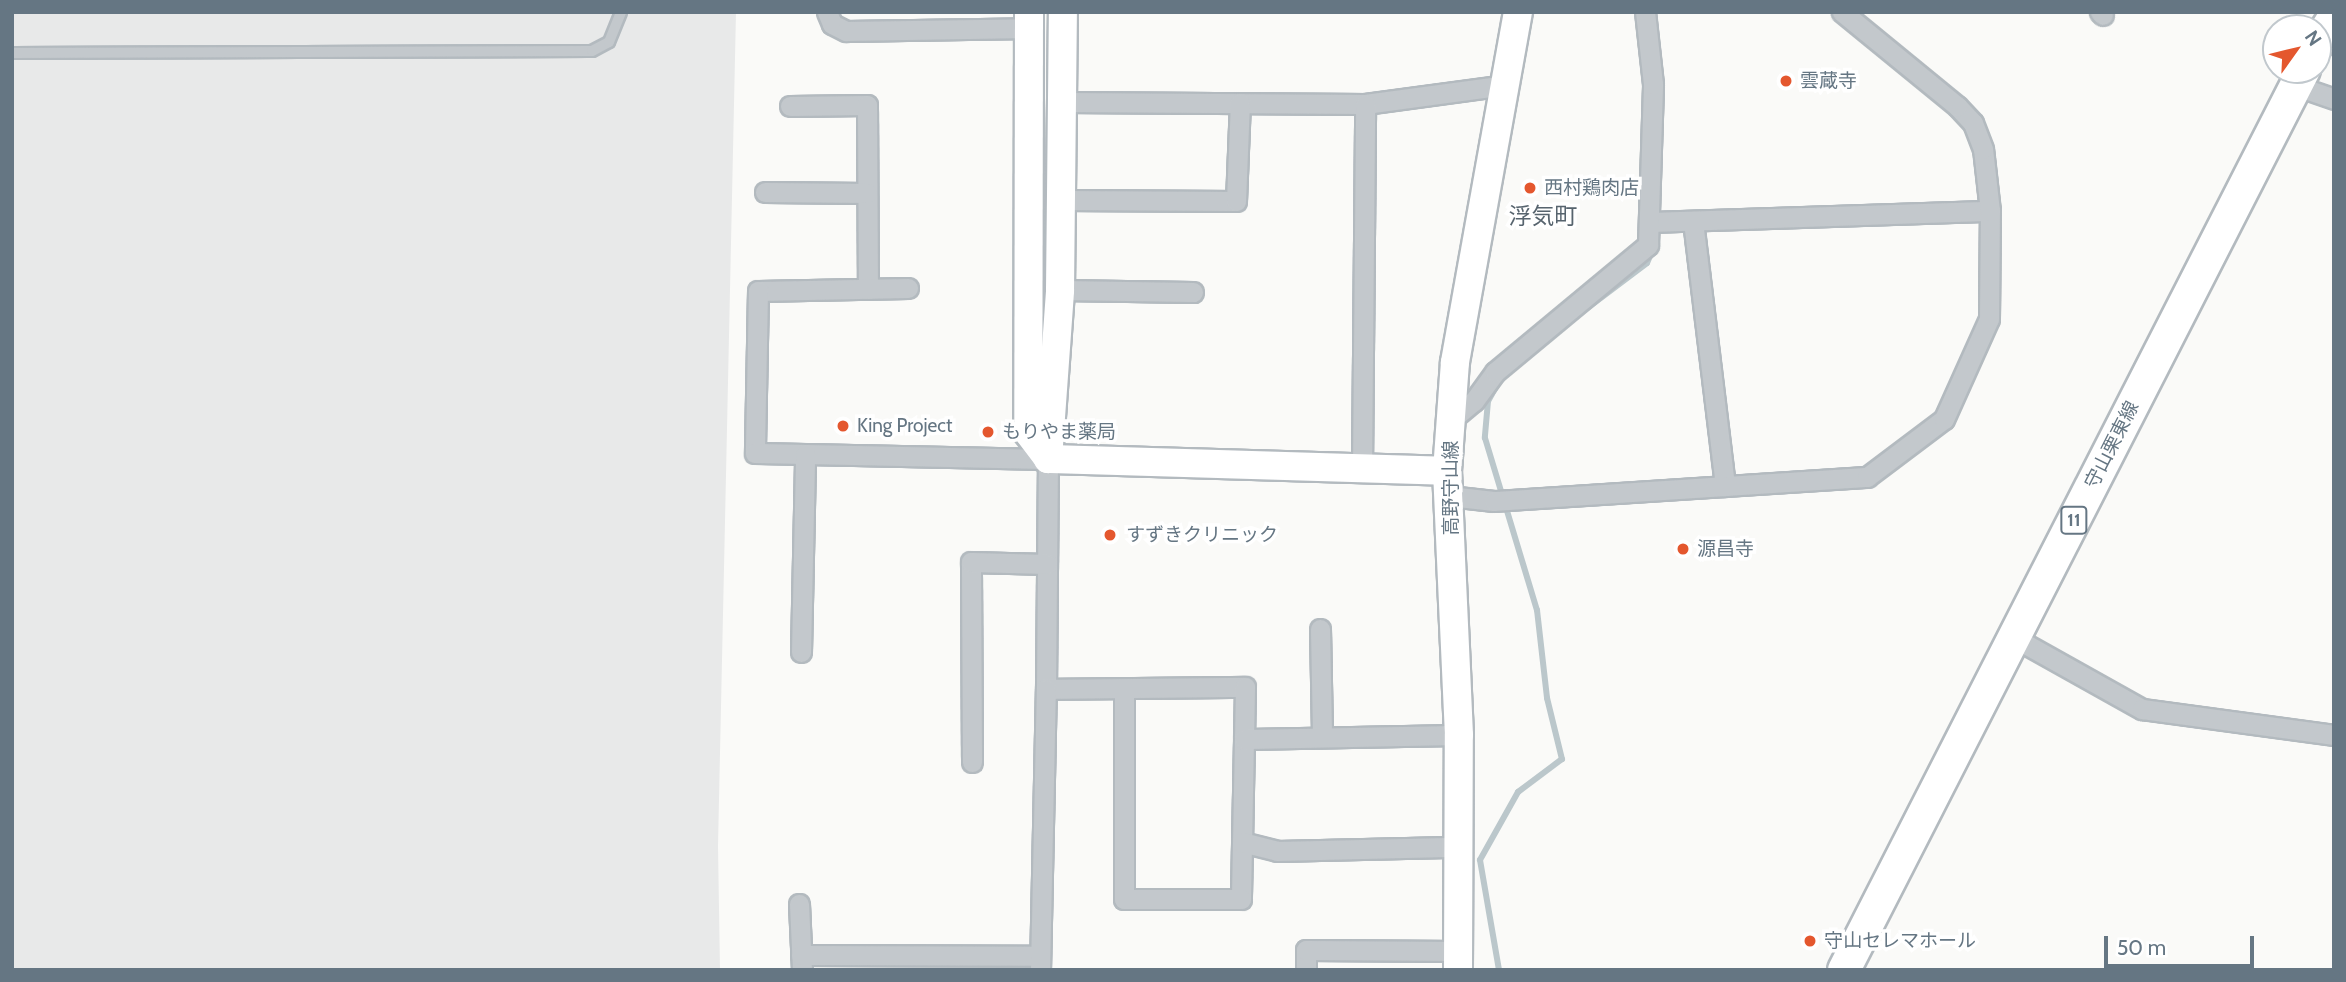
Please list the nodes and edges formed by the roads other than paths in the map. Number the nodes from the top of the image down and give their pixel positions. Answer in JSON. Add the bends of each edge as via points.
{"nodes":[{"id":1,"x":621,"y":12,"type":"edge"},
{"id":2,"x":827,"y":12,"type":"edge"},
{"id":3,"x":1063,"y":12,"type":"edge"},
{"id":4,"x":1645,"y":12,"type":"edge"},
{"id":5,"x":1845,"y":13,"type":"edge"},
{"id":6,"x":1515,"y":14,"type":"edge"},
{"id":7,"x":948,"y":20,"type":"edge"},
{"id":8,"x":1029,"y":20,"type":"edge"},
{"id":9,"x":12,"y":53,"type":"edge"},
{"id":10,"x":1029,"y":84,"type":"junction"},
{"id":11,"x":2297,"y":84,"type":"edge"},
{"id":12,"x":2310,"y":84,"type":"edge"},
{"id":13,"x":1505,"y":85,"type":"junction"},
{"id":14,"x":1063,"y":93,"type":"junction"},
{"id":15,"x":2334,"y":99,"type":"edge"},
{"id":16,"x":1240,"y":103,"type":"junction"},
{"id":17,"x":1365,"y":104,"type":"junction"},
{"id":18,"x":790,"y":106,"type":"dead end"},
{"id":19,"x":765,"y":192,"type":"dead end"},
{"id":20,"x":867,"y":193,"type":"junction"},
{"id":21,"x":1060,"y":200,"type":"junction"},
{"id":22,"x":1990,"y":211,"type":"junction"},
{"id":23,"x":1659,"y":221,"type":"junction"},
{"id":24,"x":1693,"y":221,"type":"junction"},
{"id":25,"x":908,"y":288,"type":"dead end"},
{"id":26,"x":867,"y":289,"type":"junction"},
{"id":27,"x":1060,"y":290,"type":"junction"},
{"id":28,"x":1193,"y":292,"type":"dead end"},
{"id":29,"x":1451,"y":419,"type":"junction"},
{"id":30,"x":805,"y":454,"type":"junction"},
{"id":31,"x":1048,"y":459,"type":"junction"},
{"id":32,"x":1362,"y":468,"type":"junction"},
{"id":33,"x":1448,"y":483,"type":"junction"},
{"id":34,"x":1725,"y":486,"type":"junction"},
{"id":35,"x":1047,"y":564,"type":"junction"},
{"id":36,"x":1320,"y":629,"type":"dead end"},
{"id":37,"x":2013,"y":637,"type":"junction"},
{"id":38,"x":801,"y":652,"type":"dead end"},
{"id":39,"x":1046,"y":688,"type":"junction"},
{"id":40,"x":1124,"y":690,"type":"junction"},
{"id":41,"x":1459,"y":735,"type":"junction"},
{"id":42,"x":2334,"y":735,"type":"edge"},
{"id":43,"x":1322,"y":737,"type":"junction"},
{"id":44,"x":1244,"y":739,"type":"junction"},
{"id":45,"x":972,"y":762,"type":"dead end"},
{"id":46,"x":1242,"y":842,"type":"junction"},
{"id":47,"x":1459,"y":847,"type":"junction"},
{"id":48,"x":799,"y":904,"type":"dead end"},
{"id":49,"x":1459,"y":960,"type":"edge"},
{"id":50,"x":802,"y":962,"type":"edge"},
{"id":51,"x":967,"y":963,"type":"edge"},
{"id":52,"x":1040,"y":963,"type":"edge"},
{"id":53,"x":1306,"y":970,"type":"edge"},
{"id":54,"x":1844,"y":970,"type":"edge"}],
"edges":[{"from":1,"to":9,"type":"lane","via":[[609,42],[592,51]]},
{"from":2,"to":7,"type":"street","via":[[832,24],[846,31]]},
{"from":3,"to":14,"type":"street"},
{"from":4,"to":23,"type":"street"},
{"from":5,"to":22,"type":"street","via":[[1973,123],[1983,149]]},
{"from":6,"to":13,"type":"street","name":"高野守山線"},
{"from":7,"to":8,"type":"street"},
{"from":8,"to":10,"type":"street"},
{"from":10,"to":14,"type":"street"},
{"from":10,"to":31,"type":"street","via":[[1028,432]]},
{"from":11,"to":37,"type":"main road","name":"守山栗東線","number":"11"},
{"from":12,"to":15,"type":"street"},
{"from":13,"to":17,"type":"street"},
{"from":13,"to":29,"type":"street","name":"高野守山線","via":[[1455,362]]},
{"from":14,"to":16,"type":"street"},
{"from":14,"to":21,"type":"street"},
{"from":16,"to":17,"type":"street"},
{"from":16,"to":21,"type":"street","via":[[1236,201]]},
{"from":17,"to":32,"type":"street"},
{"from":18,"to":20,"type":"street","via":[[867,104]]},
{"from":19,"to":20,"type":"street"},
{"from":20,"to":26,"type":"street"},
{"from":21,"to":27,"type":"street"},
{"from":22,"to":24,"type":"street"},
{"from":22,"to":34,"type":"street","via":[[1989,319],[1944,419],[1867,477]]},
{"from":23,"to":24,"type":"street"},
{"from":23,"to":29,"type":"street","via":[[1648,245],[1635,259],[1496,373],[1474,401]]},
{"from":24,"to":34,"type":"street"},
{"from":25,"to":26,"type":"street"},
{"from":26,"to":30,"type":"street","via":[[758,291],[755,453]]},
{"from":27,"to":28,"type":"street"},
{"from":27,"to":31,"type":"street"},
{"from":29,"to":33,"type":"street","name":"高野守山線"},
{"from":30,"to":31,"type":"street"},
{"from":30,"to":38,"type":"street"},
{"from":31,"to":32,"type":"street"},
{"from":31,"to":35,"type":"street"},
{"from":32,"to":33,"type":"street"},
{"from":33,"to":34,"type":"street","via":[[1494,501]]},
{"from":33,"to":41,"type":"street","name":"高野守山線"},
{"from":35,"to":39,"type":"street"},
{"from":35,"to":45,"type":"street","via":[[971,562]]},
{"from":36,"to":43,"type":"street"},
{"from":37,"to":42,"type":"street","via":[[2142,709]]},
{"from":37,"to":54,"type":"main road","name":"守山栗東線","number":"11"},
{"from":39,"to":40,"type":"street"},
{"from":39,"to":52,"type":"street"},
{"from":40,"to":44,"type":"street","via":[[1245,687]]},
{"from":40,"to":46,"type":"street","via":[[1124,899],[1241,899]]},
{"from":41,"to":43,"type":"street"},
{"from":41,"to":47,"type":"street","name":"高野守山線"},
{"from":43,"to":44,"type":"street"},
{"from":44,"to":46,"type":"street"},
{"from":46,"to":47,"type":"street","via":[[1277,851]]},
{"from":47,"to":49,"type":"street","name":"高野守山線"},
{"from":48,"to":50,"type":"street"},
{"from":49,"to":53,"type":"street","via":[[1306,950]]},
{"from":50,"to":51,"type":"street"},
{"from":51,"to":52,"type":"street"}]}
